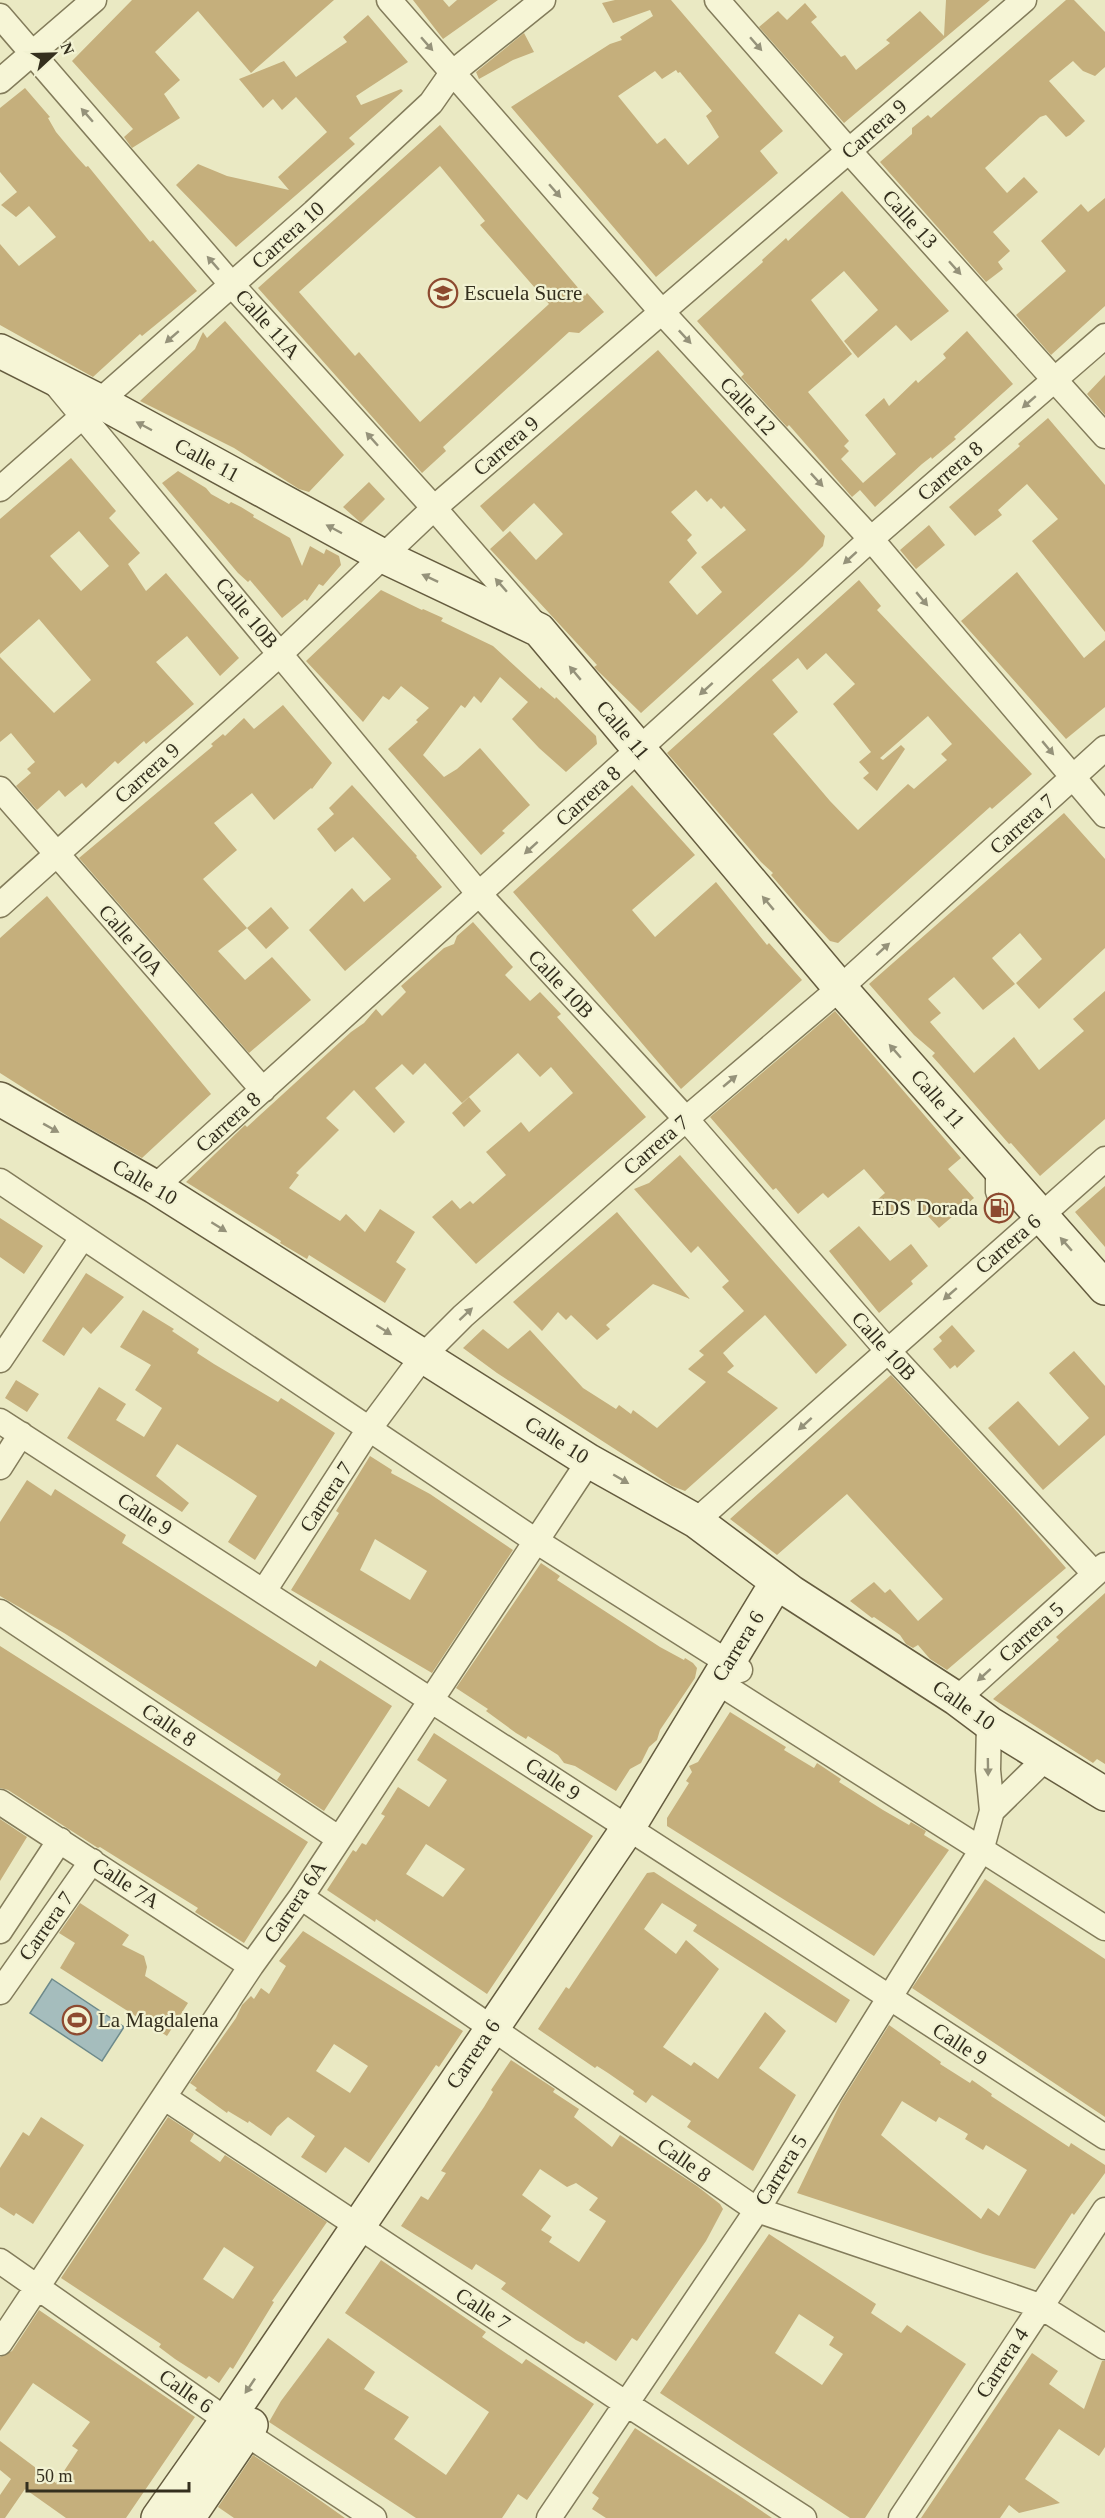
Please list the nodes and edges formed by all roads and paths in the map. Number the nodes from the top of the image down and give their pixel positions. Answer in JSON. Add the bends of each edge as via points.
{"nodes":[{"id":1,"x":94,"y":0,"type":"edge"},
{"id":2,"x":388,"y":0,"type":"edge"},
{"id":3,"x":543,"y":0,"type":"edge"},
{"id":4,"x":717,"y":0,"type":"edge"},
{"id":5,"x":1024,"y":0,"type":"edge"},
{"id":6,"x":0,"y":16,"type":"edge"},
{"id":7,"x":33,"y":52,"type":"junction"},
{"id":8,"x":452,"y":73,"type":"junction"},
{"id":9,"x":0,"y":81,"type":"edge"},
{"id":10,"x":849,"y":152,"type":"junction"},
{"id":11,"x":232,"y":285,"type":"junction"},
{"id":12,"x":661,"y":311,"type":"junction"},
{"id":13,"x":1105,"y":336,"type":"edge"},
{"id":14,"x":0,"y":351,"type":"edge"},
{"id":15,"x":1056,"y":379,"type":"junction"},
{"id":16,"x":91,"y":408,"type":"junction"},
{"id":17,"x":1105,"y":436,"type":"edge"},
{"id":18,"x":0,"y":489,"type":"edge"},
{"id":19,"x":434,"y":508,"type":"junction"},
{"id":20,"x":871,"y":538,"type":"junction"},
{"id":21,"x":385,"y":557,"type":"junction"},
{"id":22,"x":539,"y":630,"type":"junction"},
{"id":23,"x":280,"y":654,"type":"junction"},
{"id":24,"x":1105,"y":748,"type":"edge"},
{"id":25,"x":640,"y":750,"type":"junction"},
{"id":26,"x":1073,"y":778,"type":"junction"},
{"id":27,"x":0,"y":789,"type":"edge"},
{"id":28,"x":1105,"y":815,"type":"edge"},
{"id":29,"x":56,"y":854,"type":"junction"},
{"id":30,"x":479,"y":894,"type":"junction"},
{"id":31,"x":0,"y":905,"type":"edge"},
{"id":32,"x":840,"y":988,"type":"junction"},
{"id":33,"x":263,"y":1090,"type":"junction"},
{"id":34,"x":0,"y":1100,"type":"edge"},
{"id":35,"x":686,"y":1119,"type":"junction"},
{"id":36,"x":1105,"y":1159,"type":"edge"},
{"id":37,"x":993,"y":1161,"type":"junction"},
{"id":38,"x":0,"y":1181,"type":"edge"},
{"id":39,"x":155,"y":1187,"type":"junction"},
{"id":40,"x":994,"y":1198,"type":"dead end"},
{"id":41,"x":1031,"y":1212,"type":"junction"},
{"id":42,"x":82,"y":1238,"type":"junction"},
{"id":43,"x":1105,"y":1288,"type":"edge"},
{"id":44,"x":886,"y":1350,"type":"junction"},
{"id":45,"x":424,"y":1355,"type":"junction"},
{"id":46,"x":0,"y":1360,"type":"edge"},
{"id":47,"x":0,"y":1421,"type":"edge"},
{"id":48,"x":369,"y":1429,"type":"junction"},
{"id":49,"x":21,"y":1434,"type":"junction"},
{"id":50,"x":589,"y":1461,"type":"junction"},
{"id":51,"x":0,"y":1467,"type":"edge"},
{"id":52,"x":696,"y":1521,"type":"junction"},
{"id":53,"x":536,"y":1541,"type":"junction"},
{"id":54,"x":1100,"y":1570,"type":"edge"},
{"id":55,"x":784,"y":1587,"type":"junction"},
{"id":56,"x":264,"y":1591,"type":"junction"},
{"id":57,"x":0,"y":1612,"type":"edge"},
{"id":58,"x":728,"y":1676,"type":"junction"},
{"id":59,"x":431,"y":1699,"type":"junction"},
{"id":60,"x":957,"y":1699,"type":"junction"},
{"id":61,"x":989,"y":1723,"type":"junction"},
{"id":62,"x":1045,"y":1759,"type":"junction"},
{"id":63,"x":1105,"y":1794,"type":"edge"},
{"id":64,"x":0,"y":1802,"type":"edge"},
{"id":65,"x":992,"y":1811,"type":"junction"},
{"id":66,"x":635,"y":1833,"type":"junction"},
{"id":67,"x":338,"y":1838,"type":"junction"},
{"id":68,"x":60,"y":1840,"type":"junction"},
{"id":69,"x":981,"y":1851,"type":"junction"},
{"id":70,"x":92,"y":1861,"type":"junction"},
{"id":71,"x":301,"y":1897,"type":"junction"},
{"id":72,"x":1105,"y":1928,"type":"edge"},
{"id":73,"x":0,"y":1931,"type":"edge"},
{"id":74,"x":251,"y":1966,"type":"junction"},
{"id":75,"x":1,"y":1988,"type":"edge"},
{"id":76,"x":889,"y":1998,"type":"junction"},
{"id":77,"x":500,"y":2033,"type":"junction"},
{"id":78,"x":165,"y":2098,"type":"junction"},
{"id":79,"x":1105,"y":2137,"type":"edge"},
{"id":80,"x":757,"y":2210,"type":"junction"},
{"id":81,"x":1105,"y":2210,"type":"edge"},
{"id":82,"x":365,"y":2230,"type":"junction"},
{"id":83,"x":0,"y":2261,"type":"edge"},
{"id":84,"x":38,"y":2287,"type":"junction"},
{"id":85,"x":1040,"y":2306,"type":"junction"},
{"id":86,"x":0,"y":2343,"type":"edge"},
{"id":87,"x":1105,"y":2347,"type":"edge"},
{"id":88,"x":626,"y":2403,"type":"junction"},
{"id":89,"x":236,"y":2427,"type":"junction"},
{"id":90,"x":158,"y":2518,"type":"edge"},
{"id":91,"x":188,"y":2518,"type":"edge"},
{"id":92,"x":374,"y":2518,"type":"edge"},
{"id":93,"x":549,"y":2518,"type":"edge"},
{"id":94,"x":804,"y":2518,"type":"edge"},
{"id":95,"x":901,"y":2518,"type":"edge"}],
"edges":[{"from":1,"to":7,"type":"street"},
{"from":2,"to":8,"type":"street","name":"Calle 12","one_way":true},
{"from":3,"to":8,"type":"street","name":"Carrera 10"},
{"from":4,"to":10,"type":"street","name":"Calle 13","one_way":true},
{"from":5,"to":10,"type":"street","name":"Carrera 9"},
{"from":6,"to":7,"type":"street","name":"Calle 11A"},
{"from":7,"to":9,"type":"street"},
{"from":11,"to":7,"type":"street","name":"Calle 11A","one_way":true},
{"from":8,"to":11,"type":"street","name":"Carrera 10","via":[[431,103]]},
{"from":8,"to":12,"type":"street","name":"Calle 12","one_way":true},
{"from":10,"to":12,"type":"street","name":"Carrera 9"},
{"from":10,"to":15,"type":"street","name":"Calle 13","one_way":true},
{"from":11,"to":16,"type":"street","name":"Carrera 10","one_way":true},
{"from":19,"to":11,"type":"street","name":"Calle 11A","one_way":true},
{"from":12,"to":19,"type":"street","name":"Carrera 9"},
{"from":12,"to":20,"type":"street","name":"Calle 12","one_way":true},
{"from":13,"to":15,"type":"street","name":"Carrera 8"},
{"from":14,"to":16,"type":"main road","name":"Calle 11","via":[[48,375]]},
{"from":15,"to":17,"type":"street","name":"Calle 13"},
{"from":15,"to":20,"type":"street","name":"Carrera 8","one_way":true},
{"from":16,"to":18,"type":"street","name":"Carrera 10"},
{"from":21,"to":16,"type":"main road","name":"Calle 11","one_way":true},
{"from":16,"to":23,"type":"street","name":"Calle 10B"},
{"from":19,"to":21,"type":"street","name":"Carrera 9"},
{"from":22,"to":19,"type":"street","name":"Calle 11A","one_way":true},
{"from":20,"to":25,"type":"street","name":"Carrera 8","one_way":true},
{"from":20,"to":26,"type":"street","name":"Calle 12","one_way":true},
{"from":22,"to":21,"type":"main road","name":"Calle 11","one_way":true},
{"from":21,"to":23,"type":"street","name":"Carrera 9"},
{"from":25,"to":22,"type":"main road","name":"Calle 11","one_way":true},
{"from":23,"to":29,"type":"street","name":"Carrera 9"},
{"from":23,"to":30,"type":"street","name":"Calle 10B"},
{"from":24,"to":26,"type":"street","name":"Carrera 7"},
{"from":25,"to":30,"type":"street","name":"Carrera 8","one_way":true},
{"from":32,"to":25,"type":"main road","name":"Calle 11","one_way":true},
{"from":26,"to":28,"type":"street","name":"Calle 12"},
{"from":32,"to":26,"type":"street","name":"Carrera 7","one_way":true},
{"from":27,"to":29,"type":"street","name":"Calle 10A"},
{"from":29,"to":31,"type":"street","name":"Carrera 9"},
{"from":29,"to":33,"type":"street","name":"Calle 10A"},
{"from":30,"to":33,"type":"street","name":"Carrera 8"},
{"from":30,"to":35,"type":"street","name":"Calle 10B"},
{"from":35,"to":32,"type":"street","name":"Carrera 7","one_way":true},
{"from":37,"to":32,"type":"main road","name":"Calle 11","one_way":true},
{"from":33,"to":39,"type":"street","name":"Carrera 8"},
{"from":34,"to":39,"type":"main road","name":"Calle 10","one_way":true},
{"from":35,"to":44,"type":"street","name":"Calle 10B"},
{"from":45,"to":35,"type":"street","name":"Carrera 7","one_way":true},
{"from":36,"to":41,"type":"street","name":"Carrera 6"},
{"from":37,"to":40,"type":"lane"},
{"from":37,"to":41,"type":"main road","name":"Calle 11"},
{"from":38,"to":42,"type":"street"},
{"from":39,"to":45,"type":"main road","name":"Calle 10","one_way":true},
{"from":43,"to":41,"type":"main road","name":"Calle 11","one_way":true},
{"from":41,"to":44,"type":"street","name":"Carrera 6","one_way":true},
{"from":42,"to":46,"type":"street"},
{"from":42,"to":48,"type":"street"},
{"from":44,"to":52,"type":"street","name":"Carrera 6","one_way":true},
{"from":44,"to":54,"type":"street","name":"Calle 10B"},
{"from":45,"to":48,"type":"street","name":"Carrera 7"},
{"from":45,"to":50,"type":"main road","name":"Calle 10"},
{"from":47,"to":49,"type":"street","name":"Calle 9"},
{"from":48,"to":53,"type":"street"},
{"from":48,"to":56,"type":"street","name":"Carrera 7"},
{"from":49,"to":51,"type":"street"},
{"from":49,"to":56,"type":"street","name":"Calle 9"},
{"from":50,"to":52,"type":"main road","name":"Calle 10","one_way":true},
{"from":50,"to":53,"type":"street","name":"Carrera 6A"},
{"from":52,"to":55,"type":"main road","name":"Calle 10"},
{"from":53,"to":58,"type":"street"},
{"from":53,"to":59,"type":"street","name":"Carrera 6A"},
{"from":54,"to":60,"type":"street","name":"Carrera 5","one_way":true},
{"from":55,"to":58,"type":"main road","name":"Carrera 6"},
{"from":55,"to":60,"type":"main road","name":"Calle 10"},
{"from":56,"to":59,"type":"street","name":"Calle 9"},
{"from":57,"to":67,"type":"street","name":"Calle 8"},
{"from":58,"to":66,"type":"main road","name":"Carrera 6"},
{"from":58,"to":69,"type":"street"},
{"from":59,"to":66,"type":"street","name":"Calle 9"},
{"from":59,"to":67,"type":"street","name":"Carrera 6A"},
{"from":60,"to":61,"type":"main road","name":"Calle 10"},
{"from":61,"to":62,"type":"main road","name":"Calle 10"},
{"from":61,"to":65,"type":"street","name":"Carrera 5","one_way":true},
{"from":62,"to":63,"type":"main road","name":"Calle 10"},
{"from":62,"to":65,"type":"street"},
{"from":64,"to":68,"type":"street","name":"Calle 7A"},
{"from":65,"to":69,"type":"street","name":"Carrera 5"},
{"from":66,"to":76,"type":"street","name":"Calle 9"},
{"from":66,"to":77,"type":"main road","name":"Carrera 6"},
{"from":67,"to":71,"type":"street","name":"Carrera 6A"},
{"from":68,"to":70,"type":"street","name":"Calle 7A"},
{"from":68,"to":73,"type":"street","name":"Carrera 7"},
{"from":69,"to":72,"type":"street"},
{"from":69,"to":76,"type":"street","name":"Carrera 5"},
{"from":70,"to":74,"type":"street","name":"Calle 7A"},
{"from":70,"to":75,"type":"street","name":"Carrera 7"},
{"from":71,"to":74,"type":"street","name":"Carrera 6A"},
{"from":71,"to":77,"type":"street","name":"Calle 8"},
{"from":74,"to":78,"type":"street","name":"Carrera 6A"},
{"from":76,"to":79,"type":"street","name":"Calle 9"},
{"from":76,"to":80,"type":"street","name":"Carrera 5"},
{"from":77,"to":80,"type":"street","name":"Calle 8"},
{"from":77,"to":82,"type":"main road","name":"Carrera 6"},
{"from":78,"to":82,"type":"street","name":"Calle 7"},
{"from":78,"to":84,"type":"street","name":"Carrera 6A"},
{"from":80,"to":85,"type":"street","name":"Calle 8"},
{"from":80,"to":88,"type":"street","name":"Carrera 5"},
{"from":81,"to":85,"type":"street","name":"Carrera 4"},
{"from":82,"to":88,"type":"street","name":"Calle 7"},
{"from":82,"to":89,"type":"main road","name":"Carrera 6"},
{"from":83,"to":84,"type":"street","name":"Calle 6"},
{"from":84,"to":86,"type":"street","name":"Carrera 6A"},
{"from":84,"to":89,"type":"street","name":"Calle 6"},
{"from":85,"to":87,"type":"street","name":"Calle 8"},
{"from":85,"to":95,"type":"street","name":"Carrera 4"},
{"from":88,"to":93,"type":"street","name":"Carrera 5"},
{"from":88,"to":94,"type":"street","name":"Calle 7"},
{"from":89,"to":90,"type":"main road","name":"Carrera 6"},
{"from":89,"to":91,"type":"main road","name":"Carrera 6"},
{"from":89,"to":92,"type":"street","name":"Calle 6"}]}
